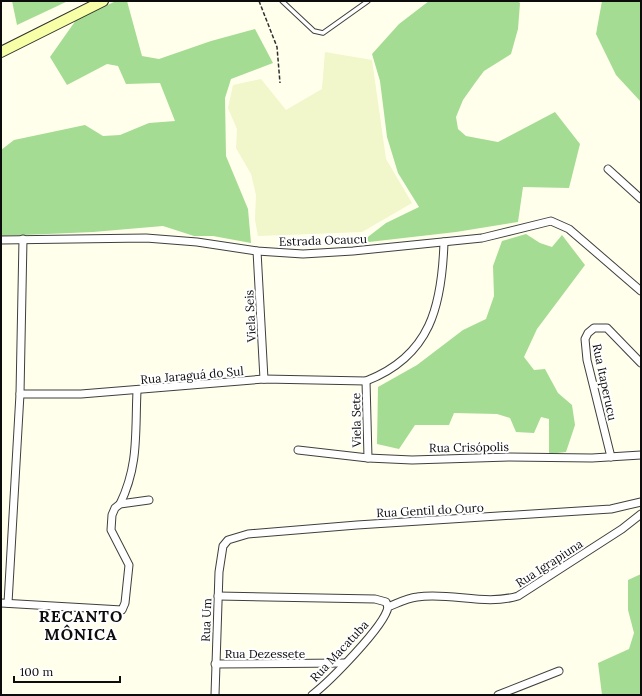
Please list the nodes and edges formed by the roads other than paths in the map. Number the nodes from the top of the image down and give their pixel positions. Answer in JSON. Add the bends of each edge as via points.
{"nodes":[{"id":1,"x":102,"y":1,"type":"edge"},
{"id":2,"x":282,"y":1,"type":"edge"},
{"id":3,"x":368,"y":1,"type":"edge"},
{"id":4,"x":1,"y":52,"type":"edge"},
{"id":5,"x":608,"y":169,"type":"dead end"},
{"id":6,"x":641,"y":199,"type":"edge"},
{"id":7,"x":1,"y":240,"type":"edge"},
{"id":8,"x":23,"y":240,"type":"junction"},
{"id":9,"x":444,"y":242,"type":"junction"},
{"id":10,"x":257,"y":251,"type":"junction"},
{"id":11,"x":641,"y":291,"type":"edge"},
{"id":12,"x":641,"y":363,"type":"edge"},
{"id":13,"x":264,"y":379,"type":"junction"},
{"id":14,"x":366,"y":381,"type":"junction"},
{"id":15,"x":137,"y":391,"type":"junction"},
{"id":16,"x":20,"y":394,"type":"junction"},
{"id":17,"x":298,"y":450,"type":"dead end"},
{"id":18,"x":641,"y":455,"type":"edge"},
{"id":19,"x":611,"y":457,"type":"junction"},
{"id":20,"x":368,"y":458,"type":"junction"},
{"id":21,"x":149,"y":500,"type":"dead end"},
{"id":22,"x":641,"y":502,"type":"edge"},
{"id":23,"x":120,"y":504,"type":"junction"},
{"id":24,"x":641,"y":514,"type":"edge"},
{"id":25,"x":223,"y":546,"type":"joint"},
{"id":26,"x":218,"y":596,"type":"junction"},
{"id":27,"x":5,"y":603,"type":"edge"},
{"id":28,"x":388,"y":607,"type":"junction"},
{"id":29,"x":215,"y":664,"type":"junction"},
{"id":30,"x":345,"y":664,"type":"junction"},
{"id":31,"x":558,"y":670,"type":"dead end"},
{"id":32,"x":215,"y":695,"type":"edge"},
{"id":33,"x":312,"y":695,"type":"edge"},
{"id":34,"x":498,"y":695,"type":"edge"}],
"edges":[{"from":1,"to":4,"type":"main road"},
{"from":2,"to":3,"type":"lane","via":[[314,31],[322,33],[327,32]]},
{"from":5,"to":6,"type":"street"},
{"from":7,"to":8,"type":"street","name":"Estrada Ocaucu"},
{"from":8,"to":10,"type":"street","name":"Estrada Ocaucu","via":[[146,238]]},
{"from":8,"to":16,"type":"street"},
{"from":9,"to":10,"type":"street","name":"Estrada Ocaucu","via":[[303,254]]},
{"from":9,"to":11,"type":"street","name":"Estrada Ocaucu","via":[[482,238],[551,221],[569,229]]},
{"from":9,"to":14,"type":"street","via":[[440,293],[434,316],[426,332],[413,351],[397,365],[382,375]]},
{"from":10,"to":13,"type":"street","name":"Viela Seis"},
{"from":12,"to":19,"type":"street","name":"Rua Itaperucu","via":[[607,328],[594,328],[585,339],[587,360]]},
{"from":13,"to":14,"type":"street","name":"Rua Jaraguá do Sul"},
{"from":13,"to":15,"type":"street","name":"Rua Jaraguá do Sul"},
{"from":14,"to":20,"type":"street","name":"Viela Sete"},
{"from":15,"to":16,"type":"street","name":"Rua Jaraguá do Sul"},
{"from":15,"to":23,"type":"street","via":[[135,462],[129,485]]},
{"from":16,"to":27,"type":"street"},
{"from":17,"to":20,"type":"street","name":"Rua Crisópolis"},
{"from":18,"to":19,"type":"street","name":"Rua Crisópolis"},
{"from":19,"to":20,"type":"street","name":"Rua Crisópolis","via":[[412,460]]},
{"from":21,"to":23,"type":"street"},
{"from":22,"to":25,"type":"street","name":"Rua Gentil do Ouro","via":[[611,509],[248,534],[228,540]]},
{"from":23,"to":27,"type":"street","via":[[115,508],[110,522],[111,530],[129,566],[124,608],[119,611]]},
{"from":24,"to":28,"type":"street","name":"Rua Igrapiuna","via":[[518,596],[500,600],[417,597]]},
{"from":25,"to":26,"type":"street","name":"Rua Um"},
{"from":26,"to":28,"type":"street","via":[[375,599],[386,602]]},
{"from":26,"to":29,"type":"street","name":"Rua Um"},
{"from":28,"to":30,"type":"street","name":"Rua Macatuba","via":[[381,622]]},
{"from":29,"to":30,"type":"street","name":"Rua Dezessete"},
{"from":29,"to":32,"type":"street","name":"Rua Um"},
{"from":30,"to":33,"type":"street","name":"Rua Macatuba"},
{"from":31,"to":34,"type":"street"}]}
